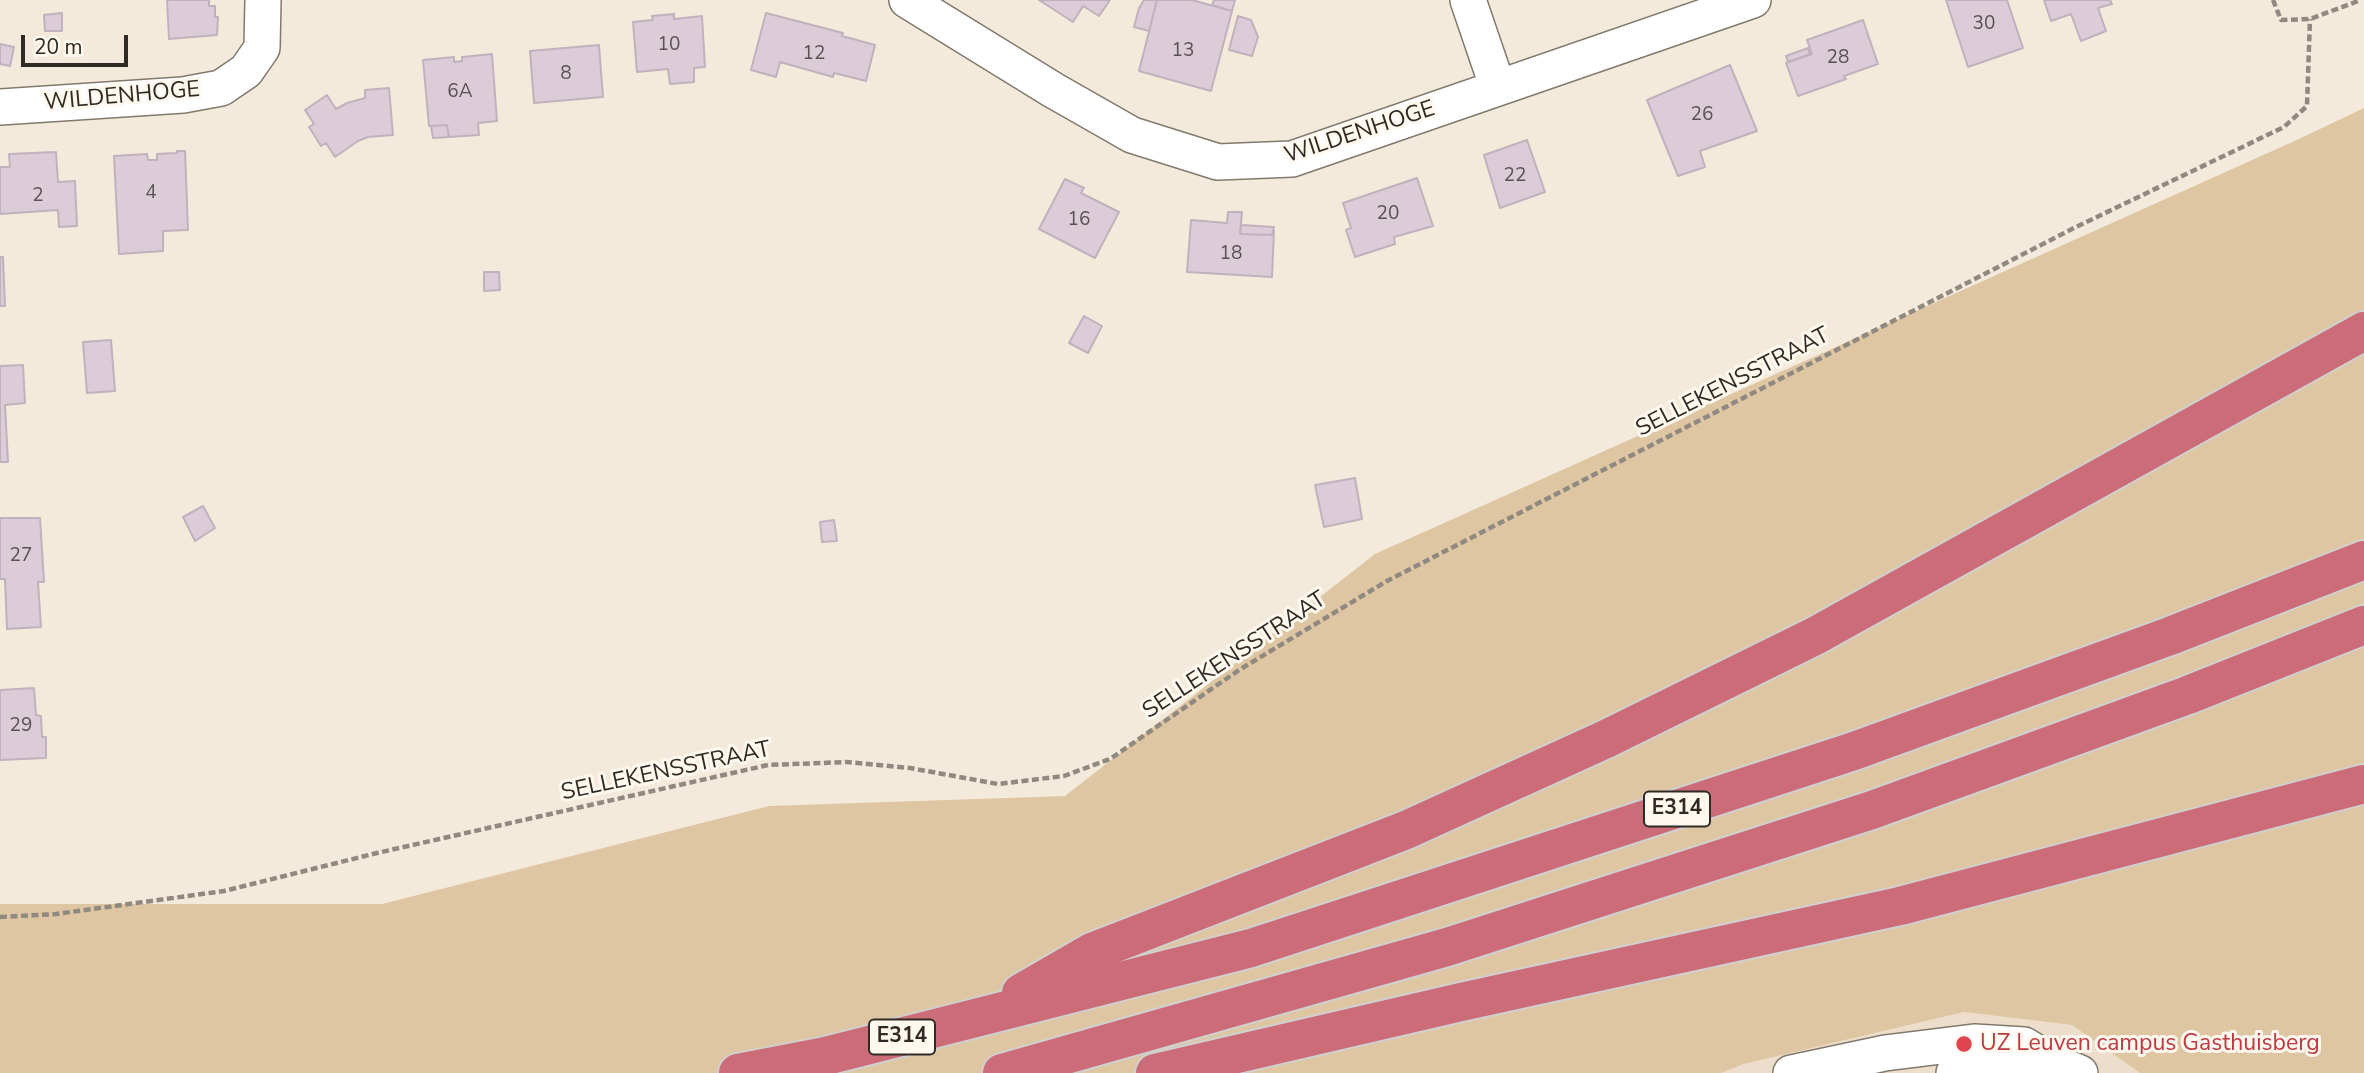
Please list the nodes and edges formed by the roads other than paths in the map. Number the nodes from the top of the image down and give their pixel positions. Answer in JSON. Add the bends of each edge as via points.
{"nodes":[{"id":1,"x":263,"y":0,"type":"edge"},
{"id":2,"x":907,"y":0,"type":"edge"},
{"id":3,"x":1468,"y":0,"type":"edge"},
{"id":4,"x":1753,"y":0,"type":"edge"},
{"id":5,"x":1499,"y":88,"type":"junction"},
{"id":6,"x":0,"y":107,"type":"edge"},
{"id":7,"x":2364,"y":331,"type":"edge"},
{"id":8,"x":2364,"y":560,"type":"edge"},
{"id":9,"x":2364,"y":625,"type":"edge"},
{"id":10,"x":2364,"y":784,"type":"edge"},
{"id":11,"x":978,"y":1017,"type":"junction"},
{"id":12,"x":2047,"y":1059,"type":"junction"},
{"id":13,"x":1009,"y":1071,"type":"edge"},
{"id":14,"x":738,"y":1073,"type":"edge"},
{"id":15,"x":1060,"y":1073,"type":"edge"},
{"id":16,"x":1155,"y":1073,"type":"edge"},
{"id":17,"x":1791,"y":1073,"type":"edge"},
{"id":18,"x":1954,"y":1073,"type":"edge"},
{"id":19,"x":2080,"y":1073,"type":"edge"}],
"edges":[{"from":1,"to":6,"type":"street","name":"WILDENHOGE","via":[[262,48],[246,71],[221,88],[183,95]]},
{"from":2,"to":5,"type":"street","name":"WILDENHOGE","via":[[1132,135],[1219,162],[1292,159]]},
{"from":3,"to":5,"type":"street"},
{"from":4,"to":5,"type":"street","name":"WILDENHOGE"},
{"from":7,"to":11,"type":"highway","via":[[1803,642],[1406,830],[1092,952]]},
{"from":8,"to":11,"type":"highway","number":"E314","via":[[1854,751],[1251,948]]},
{"from":9,"to":13,"type":"highway","number":"E314","via":[[2188,695],[1872,810],[1447,947]]},
{"from":10,"to":16,"type":"highway","via":[[1900,906]]},
{"from":11,"to":14,"type":"highway","number":"E314"},
{"from":12,"to":17,"type":"street","via":[[2024,1045],[1974,1042],[1885,1053]]},
{"from":12,"to":18,"type":"street","via":[[2024,1067]]},
{"from":12,"to":19,"type":"street"},
{"from":13,"to":15,"type":"highway"}]}
